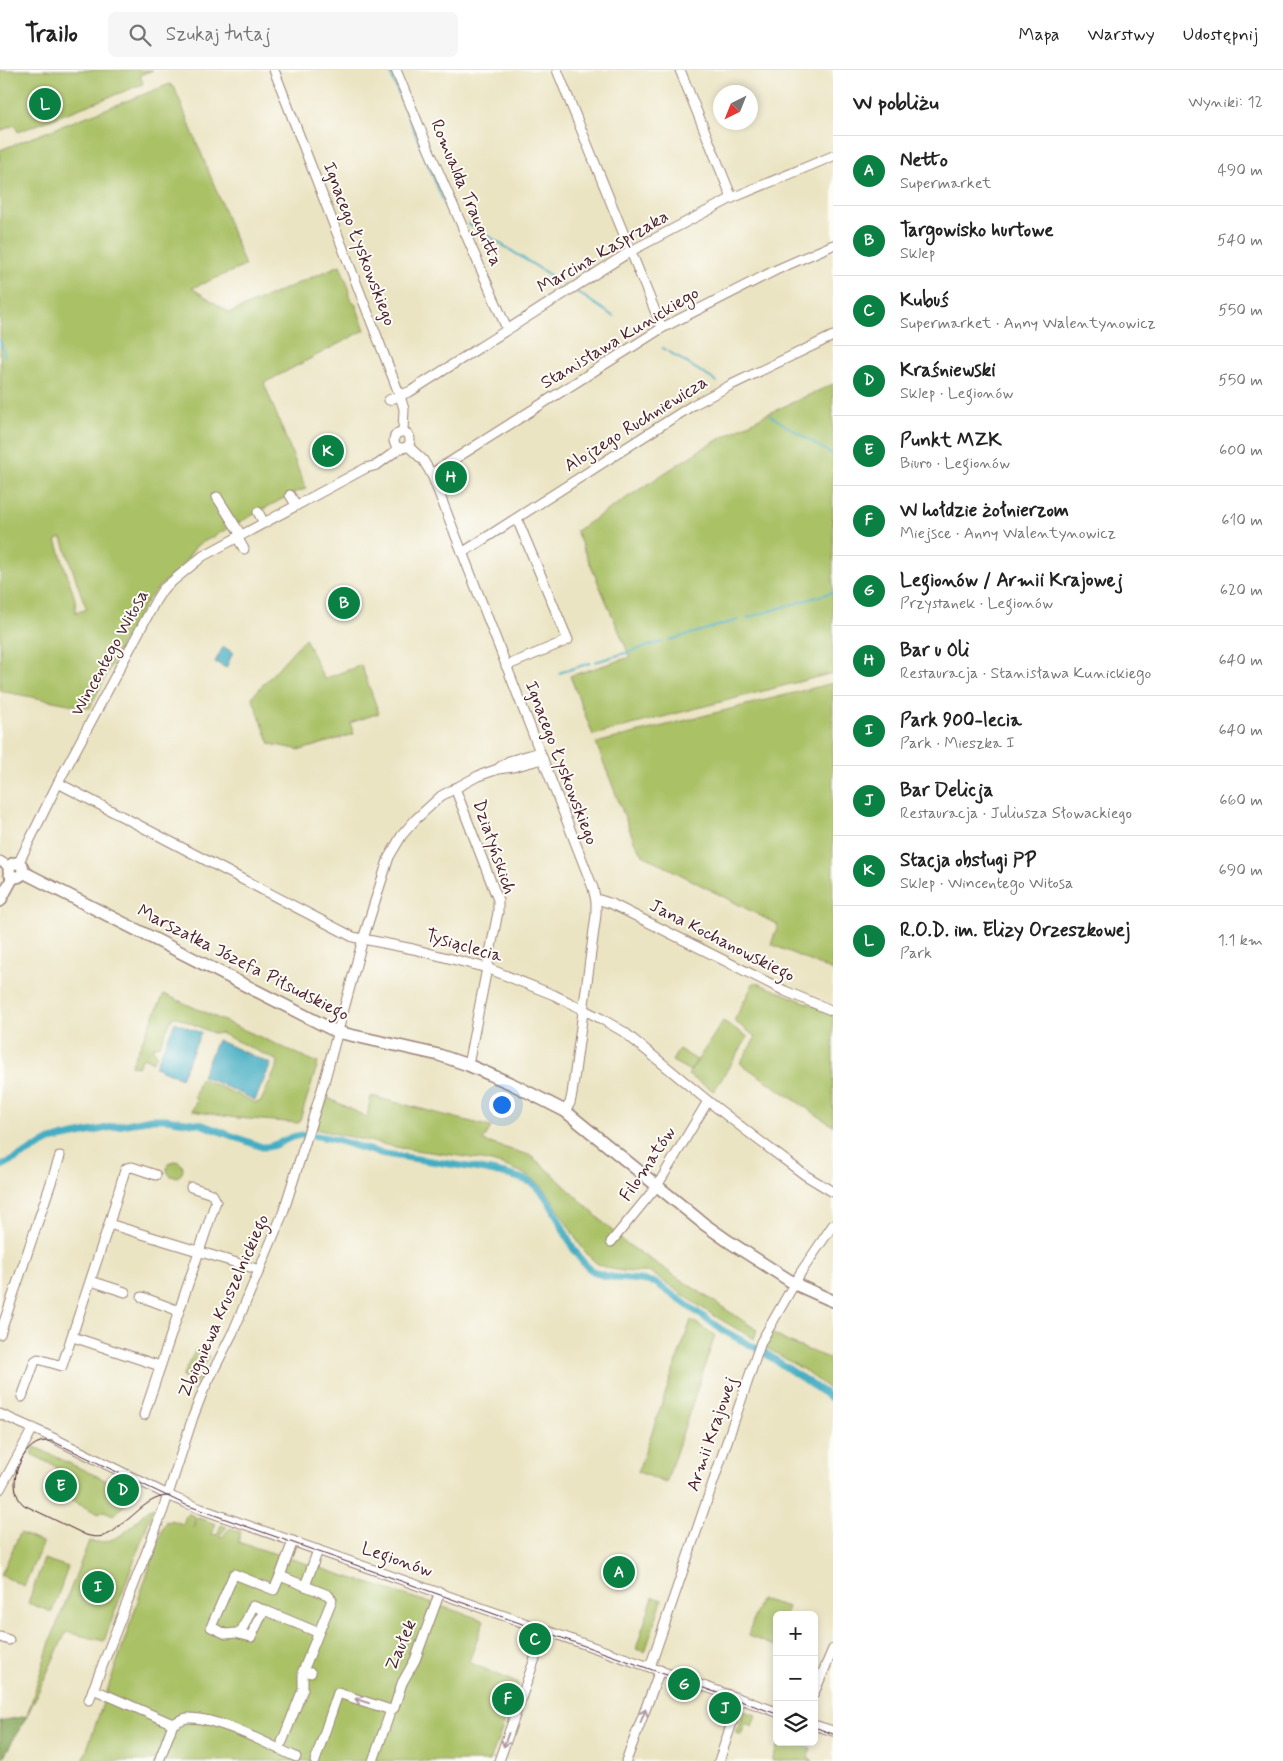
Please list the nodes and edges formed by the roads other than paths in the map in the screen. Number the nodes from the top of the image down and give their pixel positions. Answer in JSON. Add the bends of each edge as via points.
{"nodes":[{"id":1,"x":274,"y":70,"type":"edge"},
{"id":2,"x":396,"y":70,"type":"edge"},
{"id":3,"x":557,"y":70,"type":"edge"},
{"id":4,"x":680,"y":70,"type":"edge"},
{"id":5,"x":833,"y":156,"type":"edge"},
{"id":6,"x":732,"y":198,"type":"junction"},
{"id":7,"x":833,"y":245,"type":"edge"},
{"id":8,"x":631,"y":250,"type":"junction"},
{"id":9,"x":507,"y":328,"type":"junction"},
{"id":10,"x":662,"y":328,"type":"junction"},
{"id":11,"x":833,"y":336,"type":"edge"},
{"id":12,"x":400,"y":396,"type":"junction"},
{"id":13,"x":389,"y":400,"type":"dead end"},
{"id":14,"x":403,"y":431,"type":"junction"},
{"id":15,"x":394,"y":440,"type":"junction"},
{"id":16,"x":404,"y":447,"type":"junction"},
{"id":17,"x":366,"y":468,"type":"junction"},
{"id":18,"x":431,"y":474,"type":"junction"},
{"id":19,"x":290,"y":495,"type":"dead end"},
{"id":20,"x":218,"y":498,"type":"dead end"},
{"id":21,"x":296,"y":506,"type":"junction"},
{"id":22,"x":258,"y":512,"type":"dead end"},
{"id":23,"x":517,"y":519,"type":"junction"},
{"id":24,"x":264,"y":523,"type":"junction"},
{"id":25,"x":239,"y":536,"type":"junction"},
{"id":26,"x":244,"y":549,"type":"dead end"},
{"id":27,"x":462,"y":553,"type":"junction"},
{"id":28,"x":506,"y":666,"type":"junction"},
{"id":29,"x":541,"y":756,"type":"junction"},
{"id":30,"x":58,"y":783,"type":"junction"},
{"id":31,"x":455,"y":788,"type":"junction"},
{"id":32,"x":13,"y":868,"type":"edge"},
{"id":33,"x":0,"y":901,"type":"edge"},
{"id":34,"x":596,"y":901,"type":"junction"},
{"id":35,"x":363,"y":939,"type":"junction"},
{"id":36,"x":487,"y":968,"type":"junction"},
{"id":37,"x":584,"y":1010,"type":"junction"},
{"id":38,"x":833,"y":1011,"type":"edge"},
{"id":39,"x":337,"y":1032,"type":"junction"},
{"id":40,"x":468,"y":1065,"type":"junction"},
{"id":41,"x":708,"y":1102,"type":"junction"},
{"id":42,"x":566,"y":1111,"type":"junction"},
{"id":43,"x":60,"y":1156,"type":"dead end"},
{"id":44,"x":156,"y":1175,"type":"dead end"},
{"id":45,"x":657,"y":1186,"type":"junction"},
{"id":46,"x":191,"y":1187,"type":"dead end"},
{"id":47,"x":833,"y":1192,"type":"edge"},
{"id":48,"x":109,"y":1224,"type":"junction"},
{"id":49,"x":833,"y":1225,"type":"edge"},
{"id":50,"x":611,"y":1242,"type":"dead end"},
{"id":51,"x":199,"y":1252,"type":"junction"},
{"id":52,"x":260,"y":1270,"type":"junction"},
{"id":53,"x":91,"y":1281,"type":"junction"},
{"id":54,"x":795,"y":1284,"type":"junction"},
{"id":55,"x":125,"y":1292,"type":"dead end"},
{"id":56,"x":142,"y":1298,"type":"dead end"},
{"id":57,"x":833,"y":1301,"type":"edge"},
{"id":58,"x":179,"y":1311,"type":"junction"},
{"id":59,"x":0,"y":1334,"type":"edge"},
{"id":60,"x":73,"y":1337,"type":"junction"},
{"id":61,"x":160,"y":1366,"type":"junction"},
{"id":62,"x":22,"y":1397,"type":"dead end"},
{"id":63,"x":0,"y":1408,"type":"edge"},
{"id":64,"x":0,"y":1414,"type":"edge"},
{"id":65,"x":144,"y":1415,"type":"dead end"},
{"id":66,"x":16,"y":1420,"type":"junction"},
{"id":67,"x":33,"y":1428,"type":"junction"},
{"id":68,"x":0,"y":1489,"type":"edge"},
{"id":69,"x":168,"y":1495,"type":"junction"},
{"id":70,"x":293,"y":1541,"type":"junction"},
{"id":71,"x":318,"y":1550,"type":"junction"},
{"id":72,"x":280,"y":1576,"type":"junction"},
{"id":73,"x":305,"y":1586,"type":"junction"},
{"id":74,"x":440,"y":1592,"type":"junction"},
{"id":75,"x":545,"y":1630,"type":"junction"},
{"id":76,"x":317,"y":1632,"type":"junction"},
{"id":77,"x":833,"y":1649,"type":"edge"},
{"id":78,"x":650,"y":1667,"type":"junction"},
{"id":79,"x":660,"y":1670,"type":"junction"},
{"id":80,"x":818,"y":1683,"type":"edge"},
{"id":81,"x":93,"y":1689,"type":"junction"},
{"id":82,"x":740,"y":1699,"type":"junction"},
{"id":83,"x":89,"y":1700,"type":"dead end"},
{"id":84,"x":391,"y":1710,"type":"junction"},
{"id":85,"x":773,"y":1711,"type":"edge"},
{"id":86,"x":173,"y":1724,"type":"junction"},
{"id":87,"x":818,"y":1726,"type":"edge"},
{"id":88,"x":833,"y":1731,"type":"edge"},
{"id":89,"x":282,"y":1742,"type":"dead end"},
{"id":90,"x":296,"y":1757,"type":"dead end"},
{"id":91,"x":159,"y":1761,"type":"edge"},
{"id":92,"x":315,"y":1761,"type":"edge"},
{"id":93,"x":373,"y":1761,"type":"edge"},
{"id":94,"x":499,"y":1761,"type":"edge"},
{"id":95,"x":626,"y":1761,"type":"edge"},
{"id":96,"x":719,"y":1761,"type":"edge"}],
"edges":[{"from":1,"to":12,"type":"street","name":"Ignacego Łyskowskiego"},
{"from":2,"to":9,"type":"street","name":"Romualda Traugutta"},
{"from":3,"to":8,"type":"street"},
{"from":4,"to":6,"type":"street"},
{"from":5,"to":6,"type":"street","name":"Marcina Kasprzaka"},
{"from":6,"to":8,"type":"street","name":"Marcina Kasprzaka"},
{"from":7,"to":10,"type":"street","name":"Stanisława Kunickiego"},
{"from":8,"to":9,"type":"street","name":"Marcina Kasprzaka"},
{"from":8,"to":10,"type":"street"},
{"from":9,"to":12,"type":"street","name":"Marcina Kasprzaka"},
{"from":10,"to":18,"type":"street","name":"Stanisława Kunickiego"},
{"from":11,"to":23,"type":"street","name":"Alojzego Ruchniewicza","via":[[693,405]]},
{"from":12,"to":13,"type":"street","name":"Marcina Kasprzaka"},
{"from":12,"to":14,"type":"street","name":"Ignacego Łyskowskiego","via":[[404,410]]},
{"from":14,"to":15,"type":"street"},
{"from":14,"to":16,"type":"street","via":[[410,438]]},
{"from":15,"to":16,"type":"street"},
{"from":15,"to":17,"type":"street","name":"Wincentego Witosa"},
{"from":16,"to":17,"type":"street","name":"Wincentego Witosa","via":[[377,465]]},
{"from":16,"to":18,"type":"street","name":"Ignacego Łyskowskiego","via":[[423,460]]},
{"from":17,"to":21,"type":"street","name":"Wincentego Witosa"},
{"from":18,"to":27,"type":"street","name":"Ignacego Łyskowskiego"},
{"from":19,"to":21,"type":"street"},
{"from":20,"to":25,"type":"street"},
{"from":21,"to":24,"type":"street","name":"Wincentego Witosa"},
{"from":22,"to":24,"type":"street"},
{"from":23,"to":27,"type":"street","name":"Alojzego Ruchniewicza"},
{"from":23,"to":28,"type":"street","via":[[568,640]]},
{"from":24,"to":25,"type":"street","name":"Wincentego Witosa"},
{"from":25,"to":26,"type":"street"},
{"from":25,"to":30,"type":"street","name":"Wincentego Witosa","via":[[193,563],[159,595]]},
{"from":27,"to":28,"type":"street","name":"Ignacego Łyskowskiego"},
{"from":28,"to":29,"type":"street","name":"Ignacego Łyskowskiego"},
{"from":29,"to":31,"type":"street","name":"Zbigniewa Kruszelnickiego","via":[[478,776]]},
{"from":29,"to":34,"type":"street","name":"Ignacego Łyskowskiego"},
{"from":30,"to":32,"type":"street","name":"Wincentego Witosa"},
{"from":30,"to":35,"type":"street","name":"Tysiąclecia","via":[[339,930]]},
{"from":31,"to":35,"type":"street","name":"Zbigniewa Kruszelnickiego","via":[[427,807],[402,835],[384,870]]},
{"from":31,"to":36,"type":"street","name":"Działyńskich","via":[[498,900]]},
{"from":32,"to":33,"type":"main road"},
{"from":32,"to":39,"type":"main road","name":"Marszałka Józefa Piłsudskiego"},
{"from":34,"to":37,"type":"street","name":"Ignacego Łyskowskiego"},
{"from":34,"to":38,"type":"street","name":"Jana Kochanowskiego","via":[[612,904],[785,991]]},
{"from":35,"to":36,"type":"street","name":"Tysiąclecia"},
{"from":35,"to":39,"type":"street","name":"Zbigniewa Kruszelnickiego"},
{"from":36,"to":37,"type":"street","name":"Tysiąclecia","via":[[533,985]]},
{"from":36,"to":40,"type":"street","name":"Działyńskich"},
{"from":37,"to":41,"type":"street","name":"Tysiąclecia","via":[[624,1032]]},
{"from":37,"to":42,"type":"street","name":"Ignacego Łyskowskiego","via":[[572,1094]]},
{"from":39,"to":40,"type":"main road","name":"Marszałka Józefa Piłsudskiego","via":[[439,1055]]},
{"from":39,"to":52,"type":"street","name":"Zbigniewa Kruszelnickiego","via":[[283,1213]]},
{"from":40,"to":42,"type":"main road","name":"Marszałka Józefa Piłsudskiego","via":[[506,1080]]},
{"from":41,"to":45,"type":"street","name":"Filomatów"},
{"from":41,"to":47,"type":"street","name":"Tysiąclecia","via":[[805,1175]]},
{"from":42,"to":45,"type":"main road","name":"Marszałka Józefa Piłsudskiego"},
{"from":43,"to":59,"type":"street"},
{"from":44,"to":48,"type":"street","via":[[127,1168]]},
{"from":45,"to":50,"type":"street","name":"Filomatów"},
{"from":45,"to":54,"type":"main road","name":"Marszałka Józefa Piłsudskiego","via":[[714,1231]]},
{"from":46,"to":51,"type":"street","via":[[212,1194],[216,1201]]},
{"from":48,"to":51,"type":"street"},
{"from":48,"to":53,"type":"street"},
{"from":49,"to":54,"type":"street","name":"Armii Krajowej"},
{"from":51,"to":52,"type":"street"},
{"from":51,"to":58,"type":"street"},
{"from":52,"to":69,"type":"street","name":"Zbigniewa Kruszelnickiego","via":[[203,1391]]},
{"from":53,"to":55,"type":"street"},
{"from":53,"to":60,"type":"street"},
{"from":54,"to":57,"type":"main road","name":"Marszałka Józefa Piłsudskiego"},
{"from":54,"to":78,"type":"street","name":"Armii Krajowej","via":[[757,1351]]},
{"from":56,"to":58,"type":"street"},
{"from":58,"to":61,"type":"street"},
{"from":60,"to":61,"type":"street"},
{"from":60,"to":62,"type":"street","via":[[62,1366],[38,1359],[35,1361]]},
{"from":61,"to":65,"type":"street"},
{"from":63,"to":66,"type":"street","name":"Legionów"},
{"from":64,"to":66,"type":"street","name":"Legionów"},
{"from":66,"to":67,"type":"street","name":"Legionów"},
{"from":67,"to":68,"type":"street"},
{"from":67,"to":69,"type":"street","name":"Legionów"},
{"from":69,"to":70,"type":"street","name":"Legionów"},
{"from":69,"to":81,"type":"street","name":"Zbigniewa Kruszelnickiego"},
{"from":70,"to":71,"type":"street","name":"Legionów"},
{"from":70,"to":72,"type":"street"},
{"from":71,"to":73,"type":"street"},
{"from":71,"to":74,"type":"street","name":"Legionów"},
{"from":72,"to":73,"type":"street"},
{"from":72,"to":76,"type":"street","via":[[274,1590],[234,1574],[211,1627],[226,1634],[252,1636],[264,1610]]},
{"from":73,"to":76,"type":"street","via":[[331,1598]]},
{"from":74,"to":75,"type":"street","name":"Legionów"},
{"from":74,"to":84,"type":"street","name":"Zaułek","via":[[415,1660]]},
{"from":75,"to":78,"type":"street","name":"Legionów"},
{"from":75,"to":94,"type":"street","one_way":true},
{"from":76,"to":89,"type":"street","via":[[303,1690]]},
{"from":77,"to":80,"type":"street"},
{"from":78,"to":79,"type":"street","name":"Legionów"},
{"from":79,"to":82,"type":"street","name":"Legionów"},
{"from":95,"to":79,"type":"street","one_way":true},
{"from":81,"to":83,"type":"street","name":"Zbigniewa Kruszelnickiego"},
{"from":81,"to":86,"type":"street"},
{"from":82,"to":85,"type":"street","name":"Legionów"},
{"from":82,"to":96,"type":"street"},
{"from":84,"to":92,"type":"street","one_way":true,"via":[[338,1693]]},
{"from":84,"to":93,"type":"street","name":"Zaułek"},
{"from":86,"to":90,"type":"street","via":[[185,1718],[213,1722]]},
{"from":86,"to":91,"type":"street"},
{"from":87,"to":88,"type":"street"}]}
